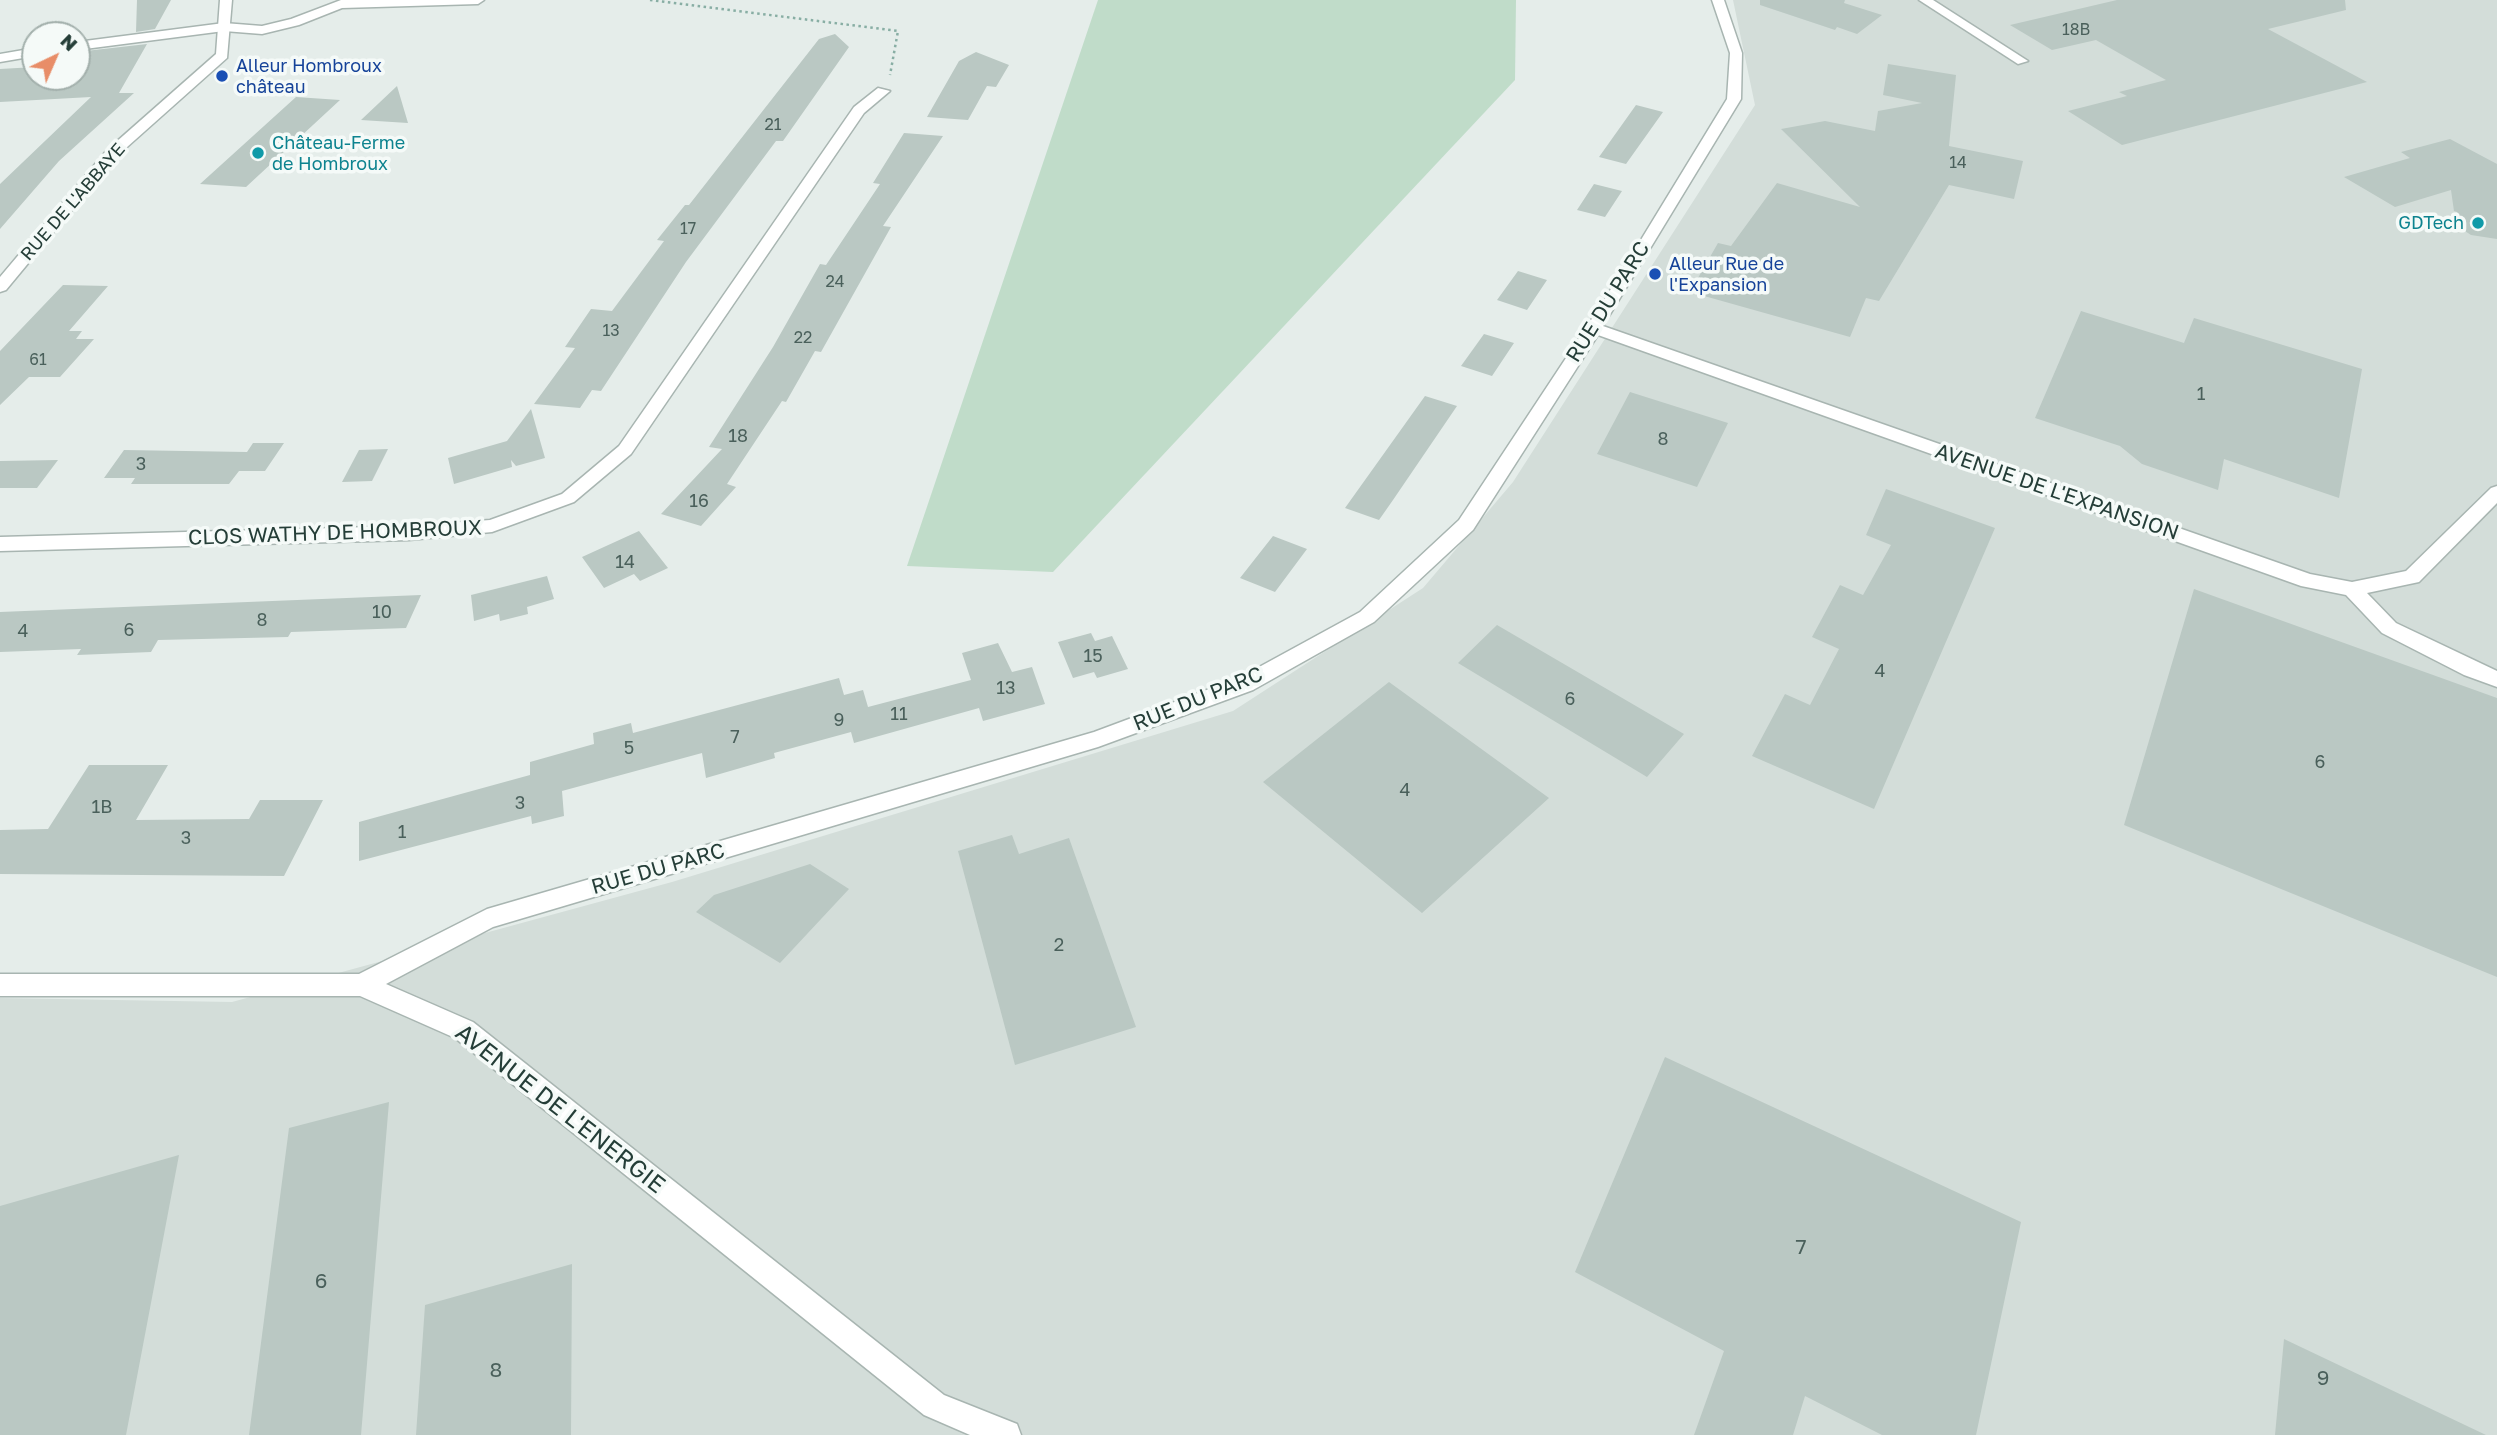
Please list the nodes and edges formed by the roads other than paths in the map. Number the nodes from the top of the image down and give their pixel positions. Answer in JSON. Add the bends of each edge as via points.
{"nodes":[{"id":1,"x":226,"y":0,"type":"edge"},
{"id":2,"x":478,"y":0,"type":"edge"},
{"id":3,"x":1718,"y":0,"type":"edge"},
{"id":4,"x":1924,"y":0,"type":"edge"},
{"id":5,"x":348,"y":2,"type":"edge"},
{"id":6,"x":224,"y":27,"type":"junction"},
{"id":7,"x":91,"y":44,"type":"edge"},
{"id":8,"x":21,"y":54,"type":"edge"},
{"id":9,"x":0,"y":58,"type":"edge"},
{"id":10,"x":2022,"y":61,"type":"dead end"},
{"id":11,"x":883,"y":91,"type":"road end"},
{"id":12,"x":0,"y":287,"type":"edge"},
{"id":13,"x":1592,"y":328,"type":"junction"},
{"id":14,"x":2497,"y":492,"type":"edge"},
{"id":15,"x":0,"y":544,"type":"edge"},
{"id":16,"x":2352,"y":590,"type":"junction"},
{"id":17,"x":2497,"y":679,"type":"edge"},
{"id":18,"x":0,"y":985,"type":"edge"},
{"id":19,"x":361,"y":985,"type":"junction"},
{"id":20,"x":1006,"y":1435,"type":"edge"}],
"edges":[{"from":1,"to":6,"type":"street","name":"RUE DE L'ABBAYE"},
{"from":2,"to":5,"type":"street"},
{"from":3,"to":13,"type":"street","name":"RUE DU PARC","via":[[1736,53],[1734,99]]},
{"from":4,"to":10,"type":"lane"},
{"from":5,"to":6,"type":"street","via":[[262,30]]},
{"from":6,"to":7,"type":"street"},
{"from":6,"to":12,"type":"street","name":"RUE DE L'ABBAYE","via":[[222,55],[112,153]]},
{"from":8,"to":9,"type":"street"},
{"from":11,"to":15,"type":"street","name":"CLOS WATHY DE HOMBROUX","via":[[859,110],[625,450],[568,498],[492,526],[409,533]]},
{"from":13,"to":16,"type":"street","name":"AVENUE DE L'EXPANSION","via":[[2308,581]]},
{"from":13,"to":19,"type":"street","name":"RUE DU PARC","via":[[1466,526],[1367,617],[1246,684],[1098,739],[487,919]]},
{"from":14,"to":16,"type":"street","name":"AVENUE DE L'EXPANSION","via":[[2412,577]]},
{"from":16,"to":17,"type":"street","via":[[2389,628]]},
{"from":18,"to":19,"type":"street","name":"AVENUE DE L'ENERGIE"},
{"from":19,"to":20,"type":"street","name":"AVENUE DE L'ENERGIE","via":[[464,1030],[934,1405]]}]}
